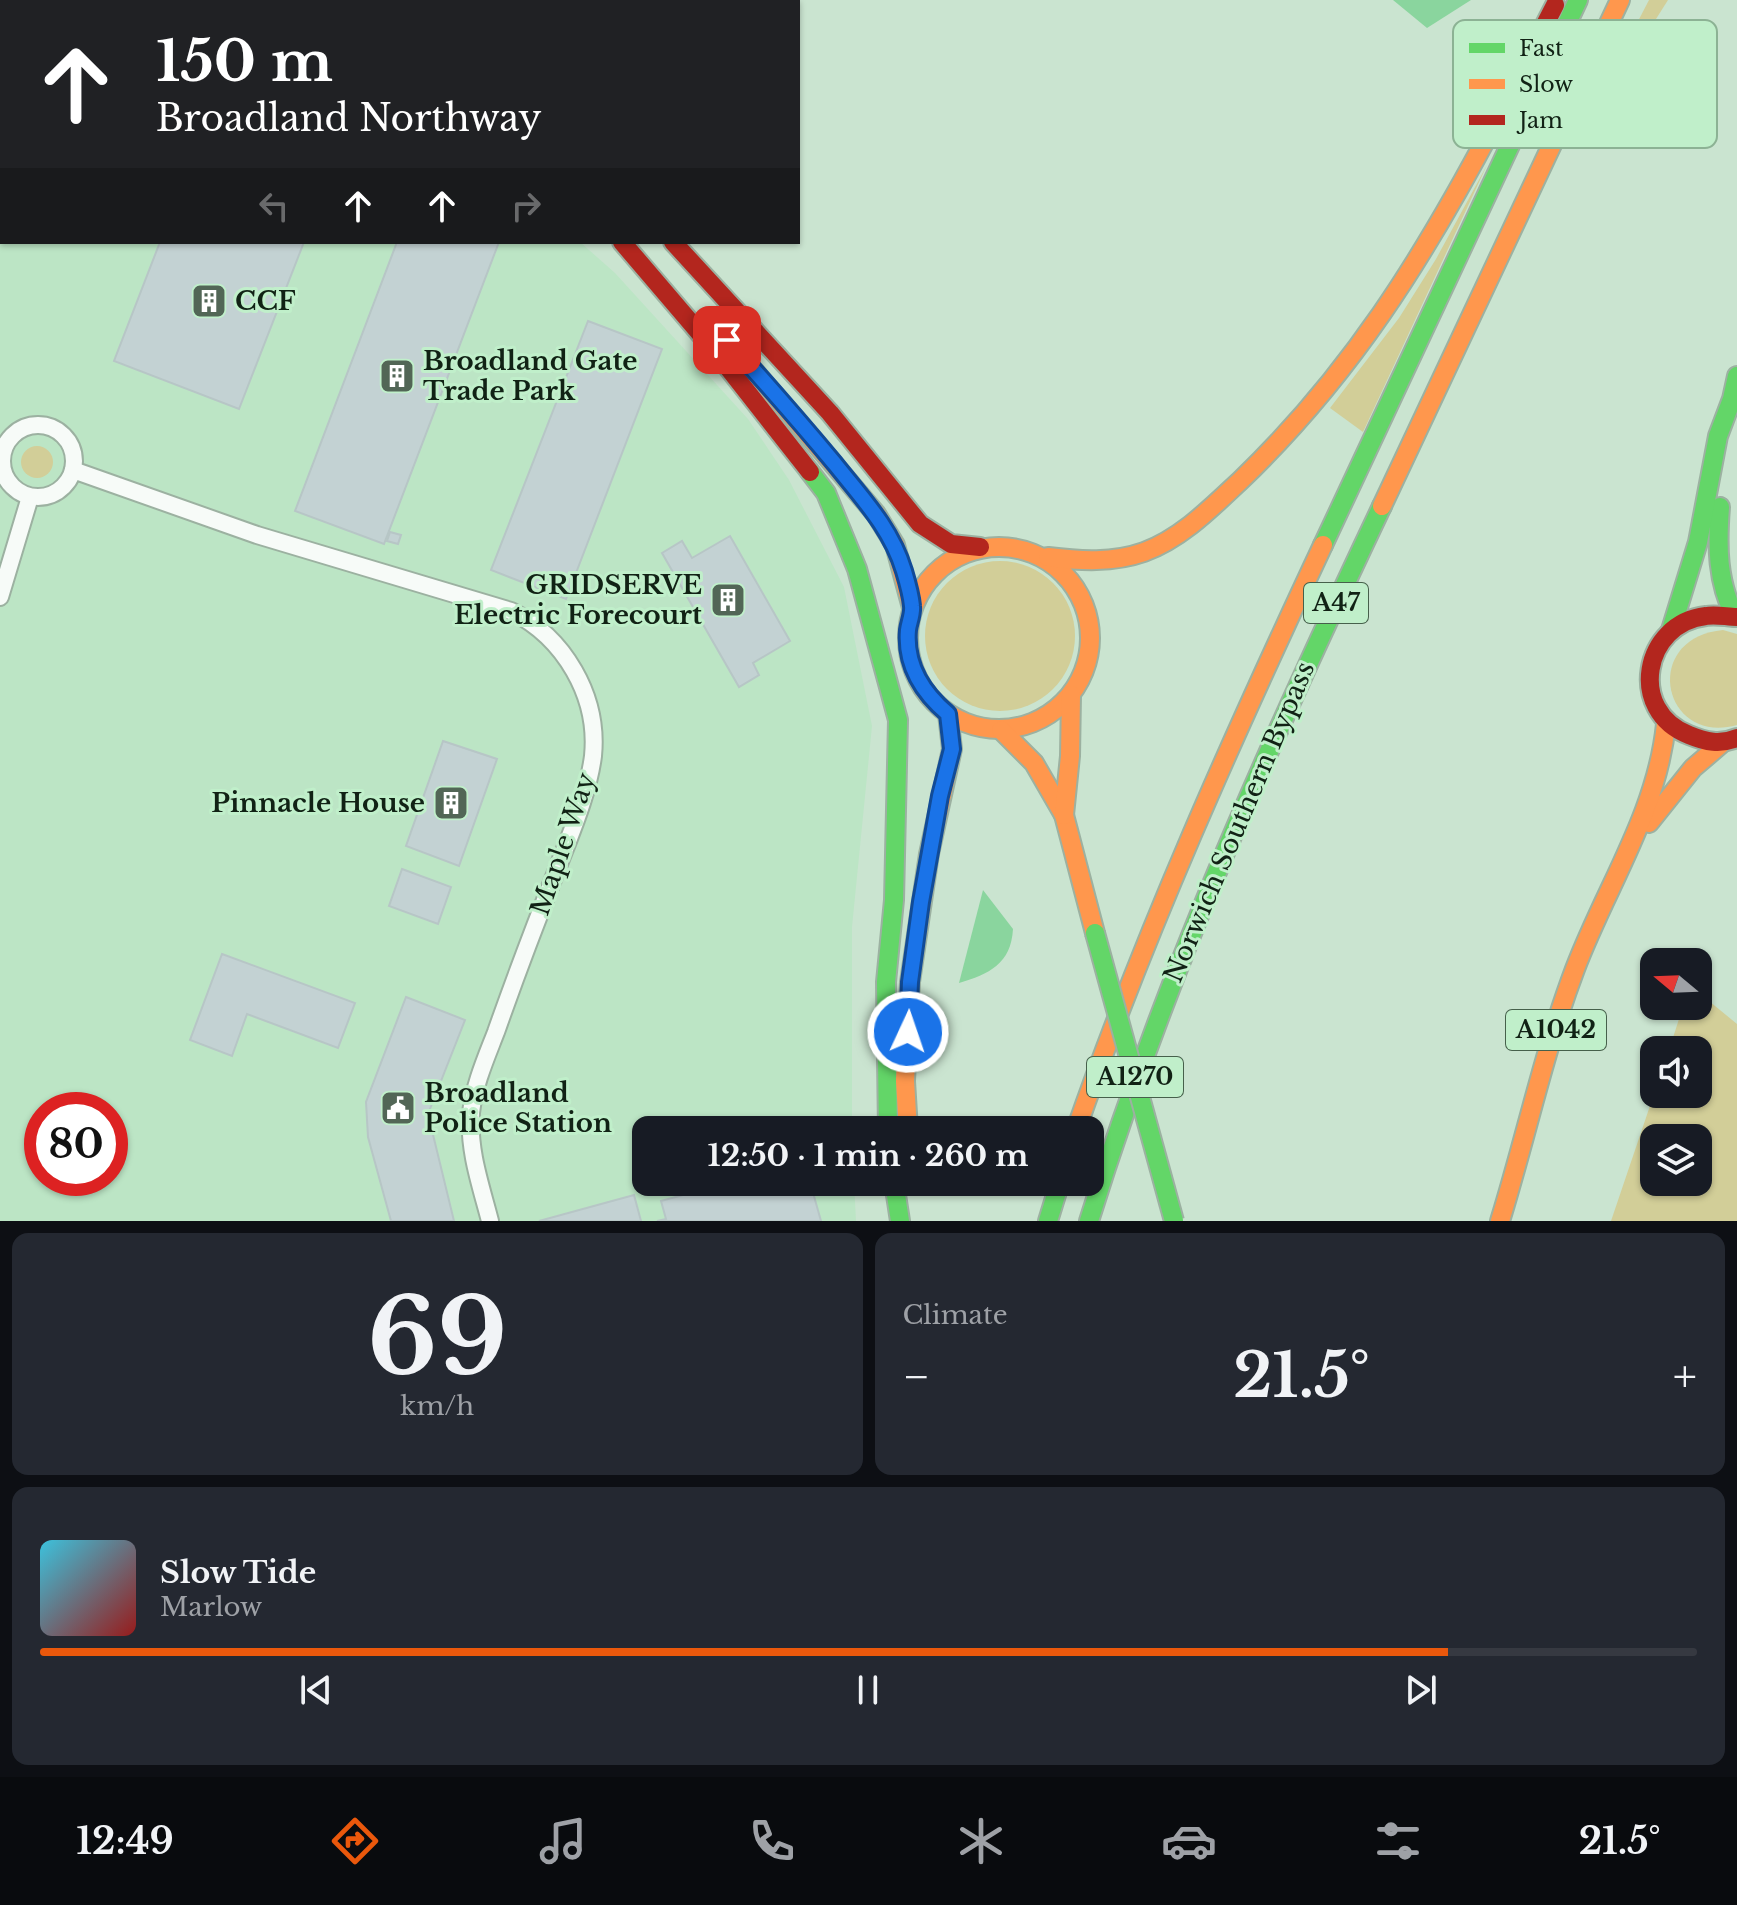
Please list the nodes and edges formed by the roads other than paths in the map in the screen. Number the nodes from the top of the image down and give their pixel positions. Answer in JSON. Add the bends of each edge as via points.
{"nodes":[{"id":1,"x":1558,"y":0,"type":"edge"},
{"id":2,"x":1578,"y":0,"type":"edge"},
{"id":3,"x":1620,"y":0,"type":"edge"},
{"id":4,"x":1548,"y":20,"type":"edge"},
{"id":5,"x":1569,"y":20,"type":"edge"},
{"id":6,"x":1611,"y":20,"type":"edge"},
{"id":7,"x":1481,"y":148,"type":"edge"},
{"id":8,"x":1509,"y":148,"type":"edge"},
{"id":9,"x":1550,"y":148,"type":"edge"},
{"id":10,"x":625,"y":244,"type":"edge"},
{"id":11,"x":625,"y":244,"type":"edge"},
{"id":12,"x":675,"y":244,"type":"edge"},
{"id":13,"x":1737,"y":376,"type":"edge"},
{"id":14,"x":1732,"y":399,"type":"junction"},
{"id":15,"x":73,"y":470,"type":"junction"},
{"id":16,"x":30,"y":497,"type":"junction"},
{"id":17,"x":981,"y":548,"type":"junction"},
{"id":18,"x":1048,"y":557,"type":"junction"},
{"id":19,"x":0,"y":597,"type":"edge"},
{"id":20,"x":912,"y":608,"type":"junction"},
{"id":21,"x":1736,"y":617,"type":"edge"},
{"id":22,"x":1671,"y":630,"type":"junction"},
{"id":23,"x":1071,"y":695,"type":"junction"},
{"id":24,"x":948,"y":714,"type":"junction"},
{"id":25,"x":1666,"y":724,"type":"junction"},
{"id":26,"x":1001,"y":730,"type":"junction"},
{"id":27,"x":1729,"y":741,"type":"edge"},
{"id":28,"x":1064,"y":815,"type":"junction"},
{"id":29,"x":1630,"y":845,"type":"junction"},
{"id":30,"x":888,"y":1116,"type":"edge"},
{"id":31,"x":907,"y":1116,"type":"edge"},
{"id":32,"x":1081,"y":1116,"type":"edge"},
{"id":33,"x":1521,"y":1157,"type":"junction"},
{"id":34,"x":896,"y":1196,"type":"edge"},
{"id":35,"x":912,"y":1196,"type":"edge"},
{"id":36,"x":1056,"y":1196,"type":"edge"},
{"id":37,"x":490,"y":1221,"type":"edge"},
{"id":38,"x":900,"y":1221,"type":"edge"},
{"id":39,"x":914,"y":1221,"type":"edge"},
{"id":40,"x":1048,"y":1221,"type":"edge"},
{"id":41,"x":1089,"y":1221,"type":"edge"},
{"id":42,"x":1174,"y":1221,"type":"edge"},
{"id":43,"x":1500,"y":1221,"type":"edge"},
{"id":44,"x":1513,"y":1221,"type":"edge"}],
"edges":[{"from":1,"to":4,"type":"highway"},
{"from":2,"to":5,"type":"highway","name":"Norwich Southern Bypass","number":"A47"},
{"from":3,"to":6,"type":"highway","name":"Norwich Southern Bypass","number":"A47"},
{"from":7,"to":18,"type":"highway","via":[[1364,340],[1262,460],[1163,544],[1106,560]]},
{"from":8,"to":32,"type":"highway","name":"Norwich Southern Bypass","number":"A47","via":[[1176,870]]},
{"from":9,"to":41,"type":"highway","name":"Norwich Southern Bypass","number":"A47","via":[[1228,841],[1163,997]]},
{"from":10,"to":20,"type":"highway","via":[[709,320],[876,514],[895,545]]},
{"from":11,"to":30,"type":"highway","via":[[826,493],[857,569],[898,720],[894,900],[886,982]]},
{"from":12,"to":17,"type":"highway","via":[[830,413],[920,524],[951,544]]},
{"from":13,"to":14,"type":"highway"},
{"from":14,"to":21,"type":"highway","via":[[1732,439],[1717,543],[1721,585]]},
{"from":14,"to":22,"type":"highway","via":[[1718,436],[1698,542]]},
{"from":15,"to":16,"type":"street","via":[[57,492]]},
{"from":15,"to":16,"type":"street","via":[[72,448],[57,430],[47,425],[23,427],[6,444],[2,464],[14,489]]},
{"from":15,"to":37,"type":"street","name":"Maple Way","via":[[257,535],[511,611],[552,640],[579,678],[591,715],[589,777],[471,1114],[473,1150]]},
{"from":16,"to":19,"type":"street"},
{"from":17,"to":18,"type":"highway","via":[[1015,547]]},
{"from":17,"to":20,"type":"highway","via":[[952,559],[928,580]]},
{"from":18,"to":23,"type":"highway","via":[[1084,602],[1090,625],[1084,674]]},
{"from":20,"to":24,"type":"highway","via":[[912,667],[933,701]]},
{"from":21,"to":22,"type":"highway","via":[[1697,617]]},
{"from":22,"to":25,"type":"highway","via":[[1649,669],[1655,710]]},
{"from":23,"to":26,"type":"highway","via":[[1040,720]]},
{"from":23,"to":28,"type":"highway","number":"A1270"},
{"from":24,"to":26,"type":"highway"},
{"from":24,"to":31,"type":"highway","via":[[952,749],[929,854],[910,982]]},
{"from":25,"to":27,"type":"highway","via":[[1688,738]]},
{"from":25,"to":29,"type":"highway","number":"A1042","via":[[1654,786]]},
{"from":26,"to":28,"type":"highway","number":"A1270","via":[[1034,763]]},
{"from":27,"to":29,"type":"highway","number":"A1042","via":[[1693,768]]},
{"from":28,"to":42,"type":"highway","number":"A1270","bridge":true},
{"from":29,"to":33,"type":"highway","number":"A1042","via":[[1575,969]]},
{"from":33,"to":43,"type":"highway","number":"A1042"},
{"from":33,"to":44,"type":"highway","number":"A1042"},
{"from":34,"to":38,"type":"highway"},
{"from":35,"to":39,"type":"highway"},
{"from":36,"to":40,"type":"highway"}]}
